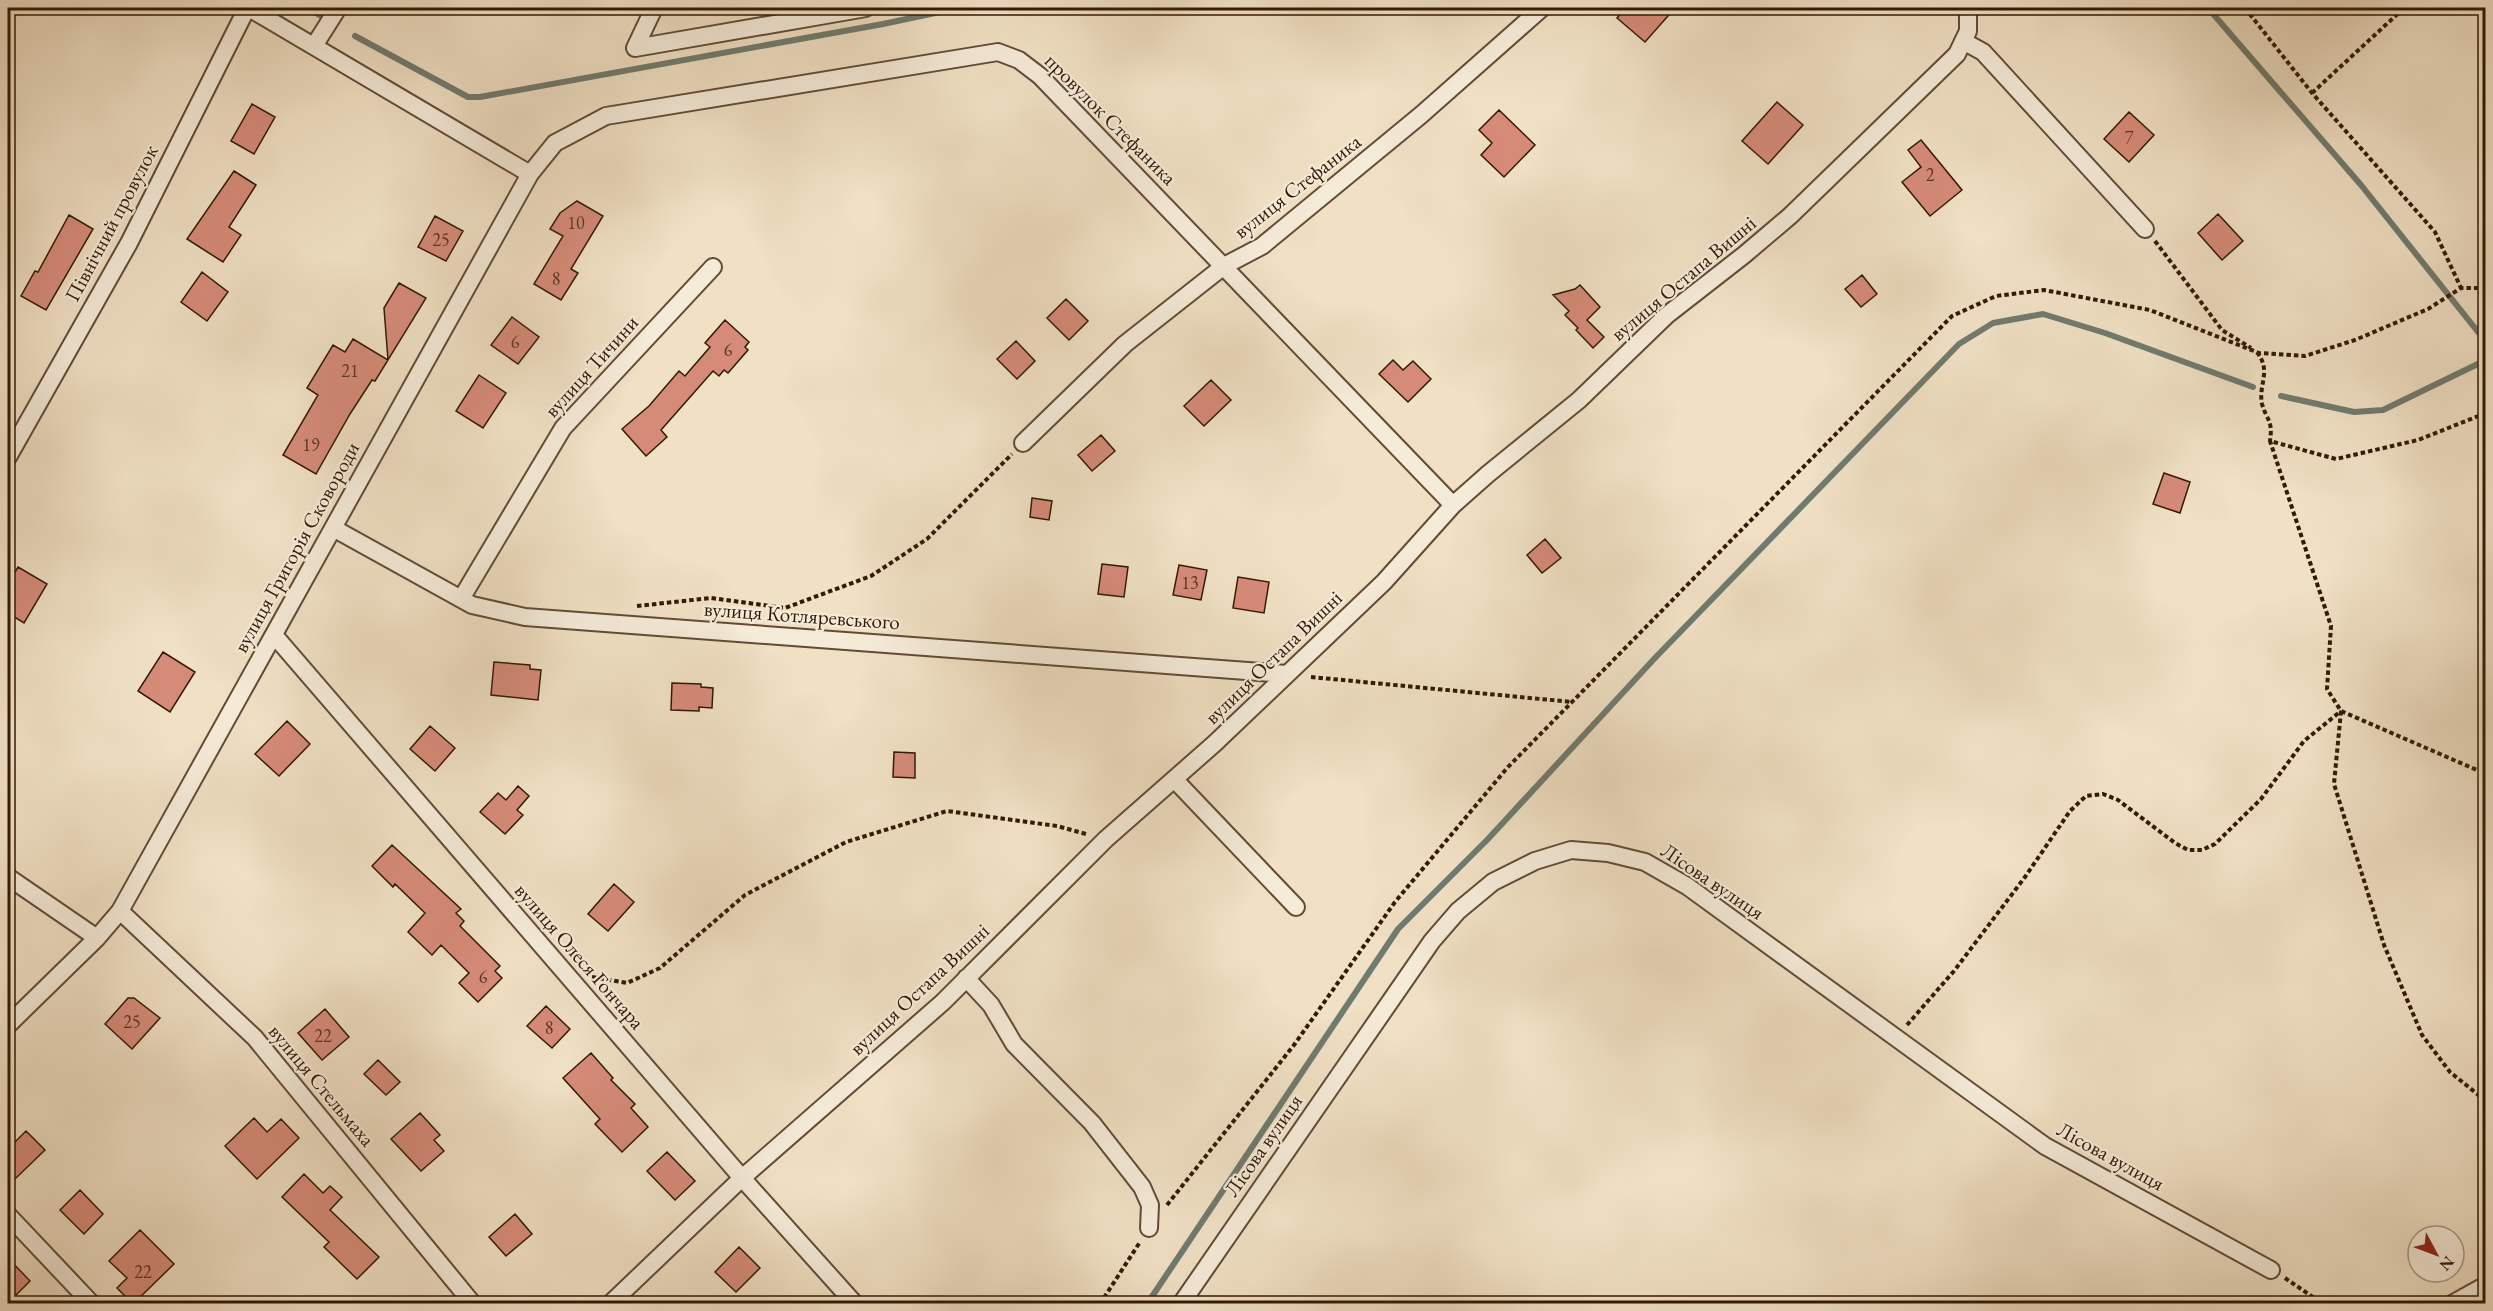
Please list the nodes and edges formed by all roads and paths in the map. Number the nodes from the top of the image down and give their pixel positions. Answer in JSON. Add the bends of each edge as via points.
{"nodes":[{"id":1,"x":248,"y":8,"type":"edge"},
{"id":2,"x":338,"y":8,"type":"edge"},
{"id":3,"x":654,"y":8,"type":"edge"},
{"id":4,"x":1542,"y":8,"type":"edge"},
{"id":5,"x":1968,"y":8,"type":"edge"},
{"id":6,"x":2245,"y":8,"type":"edge"},
{"id":7,"x":2404,"y":8,"type":"edge"},
{"id":8,"x":862,"y":9,"type":"edge"},
{"id":9,"x":1963,"y":41,"type":"junction"},
{"id":10,"x":314,"y":46,"type":"junction"},
{"id":11,"x":2312,"y":93,"type":"junction"},
{"id":12,"x":530,"y":174,"type":"junction"},
{"id":13,"x":2145,"y":229,"type":"joint"},
{"id":14,"x":1224,"y":266,"type":"junction"},
{"id":15,"x":713,"y":267,"type":"dead end"},
{"id":16,"x":2462,"y":288,"type":"junction"},
{"id":17,"x":2486,"y":288,"type":"edge"},
{"id":18,"x":2259,"y":353,"type":"junction"},
{"id":19,"x":2486,"y":412,"type":"edge"},
{"id":20,"x":2270,"y":441,"type":"junction"},
{"id":21,"x":1023,"y":443,"type":"joint"},
{"id":22,"x":8,"y":457,"type":"edge"},
{"id":23,"x":1454,"y":505,"type":"junction"},
{"id":24,"x":333,"y":528,"type":"junction"},
{"id":25,"x":461,"y":599,"type":"junction"},
{"id":26,"x":629,"y":607,"type":"dead end"},
{"id":27,"x":274,"y":635,"type":"junction"},
{"id":28,"x":1287,"y":674,"type":"junction"},
{"id":29,"x":1573,"y":702,"type":"junction"},
{"id":30,"x":2341,"y":711,"type":"junction"},
{"id":31,"x":2486,"y":774,"type":"edge"},
{"id":32,"x":1174,"y":779,"type":"junction"},
{"id":33,"x":1106,"y":839,"type":"junction"},
{"id":34,"x":8,"y":877,"type":"edge"},
{"id":35,"x":1296,"y":907,"type":"dead end"},
{"id":36,"x":120,"y":911,"type":"junction"},
{"id":37,"x":97,"y":938,"type":"junction"},
{"id":38,"x":587,"y":976,"type":"dead end"},
{"id":39,"x":966,"y":978,"type":"junction"},
{"id":40,"x":8,"y":1025,"type":"edge"},
{"id":41,"x":1896,"y":1038,"type":"junction"},
{"id":42,"x":2486,"y":1101,"type":"edge"},
{"id":43,"x":742,"y":1178,"type":"junction"},
{"id":44,"x":8,"y":1215,"type":"edge"},
{"id":45,"x":1149,"y":1228,"type":"junction"},
{"id":46,"x":2271,"y":1270,"type":"joint"},
{"id":47,"x":2486,"y":1285,"type":"edge"},
{"id":48,"x":92,"y":1304,"type":"edge"},
{"id":49,"x":473,"y":1304,"type":"edge"},
{"id":50,"x":610,"y":1304,"type":"edge"},
{"id":51,"x":855,"y":1304,"type":"edge"},
{"id":52,"x":1100,"y":1304,"type":"edge"},
{"id":53,"x":1181,"y":1304,"type":"edge"},
{"id":54,"x":2323,"y":1304,"type":"edge"},
{"id":55,"x":2452,"y":1304,"type":"edge"}],
"edges":[{"from":1,"to":10,"type":"street"},
{"from":1,"to":22,"type":"street","name":"Північний провулок","via":[[129,243]]},
{"from":2,"to":10,"type":"street"},
{"from":3,"to":8,"type":"street","via":[[635,48]]},
{"from":4,"to":14,"type":"street","name":"вулиця Стефаника","via":[[1421,115],[1262,246]]},
{"from":5,"to":9,"type":"street","via":[[1968,31]]},
{"from":6,"to":11,"type":"path"},
{"from":7,"to":11,"type":"path"},
{"from":9,"to":13,"type":"street","via":[[1983,52]]},
{"from":9,"to":23,"type":"street","name":"вулиця Остапа Вишні","via":[[1957,54],[1790,216],[1667,315],[1579,400]]},
{"from":10,"to":12,"type":"street"},
{"from":11,"to":16,"type":"path","via":[[2435,232]]},
{"from":12,"to":14,"type":"street","name":"провулок Стефаника","via":[[555,143],[606,116],[998,52],[1019,60],[1040,76]]},
{"from":12,"to":24,"type":"street","name":"вулиця Григорія Сковороди"},
{"from":13,"to":18,"type":"path","via":[[2222,330]]},
{"from":14,"to":21,"type":"street","name":"вулиця Стефаника","via":[[1125,344]]},
{"from":14,"to":23,"type":"street","name":"провулок Стефаника"},
{"from":15,"to":25,"type":"street","name":"вулиця Тичини","via":[[563,428]]},
{"from":16,"to":17,"type":"path"},
{"from":16,"to":18,"type":"path","via":[[2428,309],[2355,340],[2305,356]]},
{"from":18,"to":20,"type":"path","via":[[2266,367],[2262,402],[2272,426]]},
{"from":18,"to":29,"type":"path","via":[[2150,310],[2044,290],[1995,296],[1952,316]]},
{"from":19,"to":20,"type":"path","via":[[2418,440],[2336,459]]},
{"from":20,"to":30,"type":"path","via":[[2331,626],[2327,690]]},
{"from":21,"to":26,"type":"path","via":[[927,539],[871,576],[784,608],[711,598]]},
{"from":23,"to":28,"type":"street","name":"вулиця Остапа Вишні","via":[[1384,582]]},
{"from":24,"to":25,"type":"street","name":"вулиця Котляревського"},
{"from":24,"to":27,"type":"street","name":"вулиця Григорія Сковороди"},
{"from":25,"to":28,"type":"street","name":"вулиця Котляревського","via":[[525,616]]},
{"from":27,"to":36,"type":"street","name":"вулиця Григорія Сковороди"},
{"from":27,"to":43,"type":"street","name":"вулиця Олеся Гончара"},
{"from":28,"to":29,"type":"path"},
{"from":28,"to":32,"type":"street","name":"вулиця Остапа Вишні"},
{"from":29,"to":45,"type":"path","via":[[1508,767],[1395,902],[1294,1045]]},
{"from":30,"to":31,"type":"path"},
{"from":30,"to":41,"type":"path","via":[[2304,741],[2261,799],[2215,844],[2202,850],[2187,850],[2175,843],[2118,800],[2103,794],[2086,796],[2070,811],[1954,971]]},
{"from":30,"to":42,"type":"path","via":[[2334,784],[2384,945],[2422,1035],[2450,1072]]},
{"from":32,"to":33,"type":"street","name":"вулиця Остапа Вишні"},
{"from":32,"to":35,"type":"street"},
{"from":33,"to":38,"type":"path","via":[[1058,826],[947,811],[846,842],[746,894],[660,968],[627,983]]},
{"from":33,"to":39,"type":"street","name":"вулиця Остапа Вишні"},
{"from":34,"to":37,"type":"street"},
{"from":36,"to":37,"type":"street","name":"вулиця Григорія Сковороди"},
{"from":36,"to":49,"type":"street","name":"вулиця Стельмаха","via":[[255,1038]]},
{"from":37,"to":40,"type":"street","name":"вулиця Григорія Сковороди"},
{"from":39,"to":43,"type":"street","name":"вулиця Остапа Вишні"},
{"from":39,"to":45,"type":"street","via":[[991,1005],[1014,1044],[1092,1124],[1142,1187],[1150,1205]]},
{"from":41,"to":46,"type":"street","name":"Лісова вулиця","via":[[2045,1146]]},
{"from":41,"to":53,"type":"street","name":"Лісова вулиця","via":[[1686,886],[1645,862],[1571,850],[1535,861],[1493,882],[1458,911],[1432,941]]},
{"from":43,"to":50,"type":"street","name":"вулиця Остапа Вишні"},
{"from":43,"to":51,"type":"street","name":"вулиця Олеся Гончара"},
{"from":44,"to":48,"type":"street"},
{"from":45,"to":52,"type":"path"},
{"from":46,"to":54,"type":"path"},
{"from":47,"to":55,"type":"street"}]}
